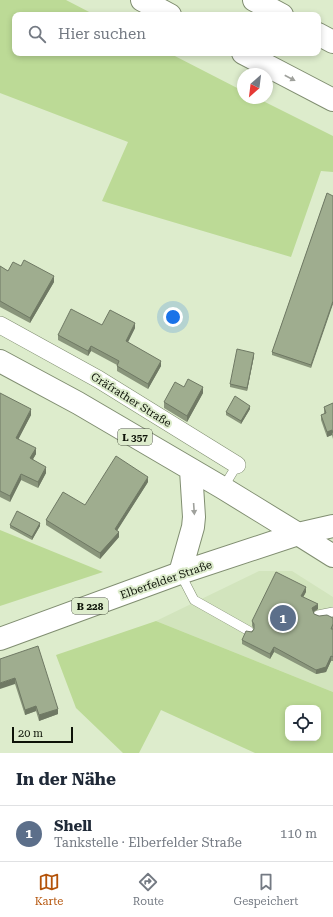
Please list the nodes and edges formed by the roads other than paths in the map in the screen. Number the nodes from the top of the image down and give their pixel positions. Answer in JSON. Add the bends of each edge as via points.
{"nodes":[{"id":1,"x":142,"y":0,"type":"edge"},
{"id":2,"x":254,"y":0,"type":"edge"},
{"id":3,"x":164,"y":12,"type":"edge"},
{"id":4,"x":276,"y":12,"type":"edge"},
{"id":5,"x":321,"y":36,"type":"edge"},
{"id":6,"x":333,"y":42,"type":"edge"},
{"id":7,"x":249,"y":56,"type":"edge"},
{"id":8,"x":333,"y":100,"type":"edge"},
{"id":9,"x":0,"y":325,"type":"edge"},
{"id":10,"x":0,"y":361,"type":"edge"},
{"id":11,"x":237,"y":465,"type":"joint"},
{"id":12,"x":191,"y":470,"type":"junction"},
{"id":13,"x":223,"y":488,"type":"junction"},
{"id":14,"x":333,"y":526,"type":"edge"},
{"id":15,"x":298,"y":534,"type":"junction"},
{"id":16,"x":333,"y":556,"type":"edge"},
{"id":17,"x":180,"y":573,"type":"junction"},
{"id":18,"x":333,"y":612,"type":"edge"},
{"id":19,"x":318,"y":615,"type":"edge"},
{"id":20,"x":249,"y":631,"type":"edge"},
{"id":21,"x":0,"y":639,"type":"edge"}],
"edges":[{"from":1,"to":3,"type":"main road"},
{"from":2,"to":4,"type":"main road"},
{"from":5,"to":6,"type":"main road"},
{"from":7,"to":8,"type":"main road","one_way":true},
{"from":9,"to":11,"type":"street","name":"Gräfrather Straße","via":[[98,379]]},
{"from":10,"to":12,"type":"main road","number":"L 357","via":[[78,403]]},
{"from":11,"to":13,"type":"lane","name":"Gräfrather Straße"},
{"from":12,"to":13,"type":"main road","number":"L 357"},
{"from":12,"to":17,"type":"main road","one_way":true,"via":[[194,522]]},
{"from":13,"to":15,"type":"main road","number":"L 357"},
{"from":14,"to":15,"type":"main road","name":"Elberfelder Straße","number":"B 228"},
{"from":15,"to":16,"type":"main road","number":"L 357"},
{"from":15,"to":17,"type":"main road","name":"Elberfelder Straße","number":"B 228"},
{"from":17,"to":20,"type":"lane","via":[[194,600]]},
{"from":17,"to":21,"type":"main road","name":"Elberfelder Straße","number":"B 228"},
{"from":18,"to":19,"type":"lane"}]}
